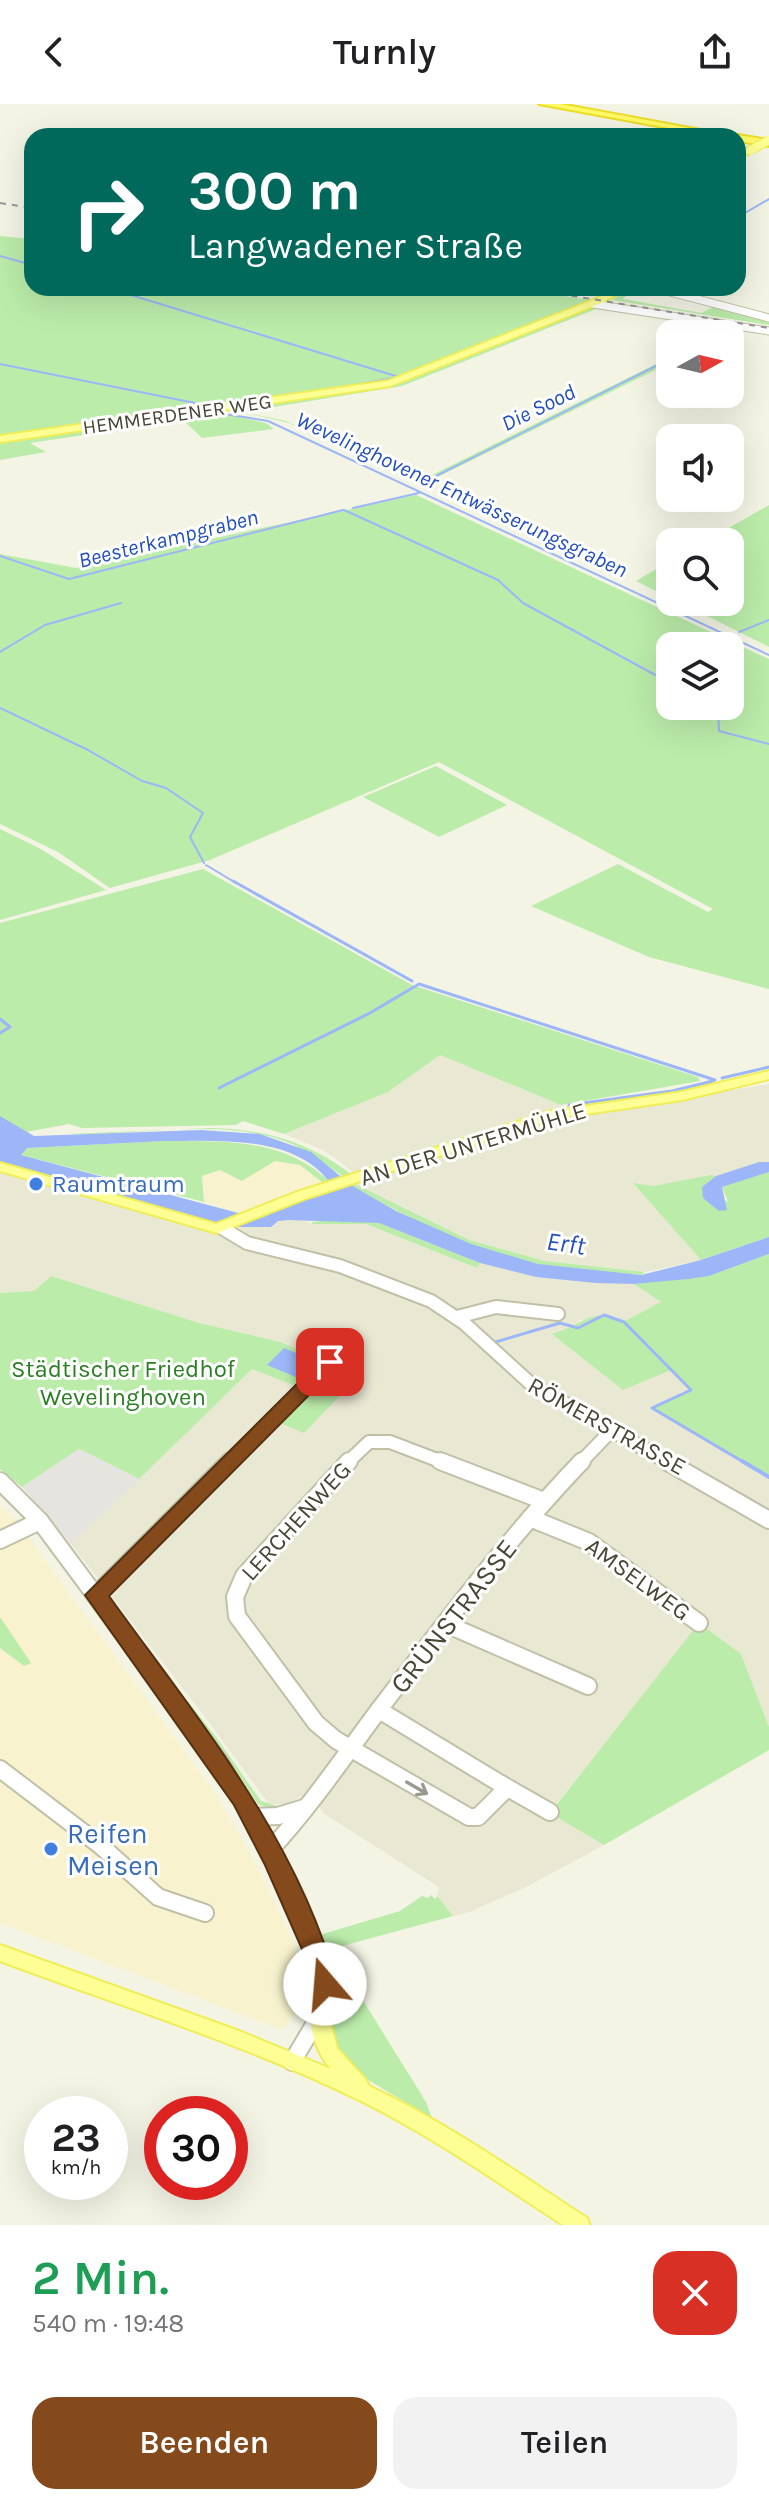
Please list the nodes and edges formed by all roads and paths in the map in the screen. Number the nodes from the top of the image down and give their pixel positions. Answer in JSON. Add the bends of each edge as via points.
{"nodes":[{"id":1,"x":544,"y":104,"type":"edge"},
{"id":2,"x":533,"y":105,"type":"edge"},
{"id":3,"x":662,"y":128,"type":"edge"},
{"id":4,"x":682,"y":128,"type":"edge"},
{"id":5,"x":746,"y":141,"type":"edge"},
{"id":6,"x":769,"y":143,"type":"edge"},
{"id":7,"x":746,"y":153,"type":"edge"},
{"id":8,"x":608,"y":296,"type":"edge"},
{"id":9,"x":685,"y":296,"type":"edge"},
{"id":10,"x":593,"y":304,"type":"junction"},
{"id":11,"x":769,"y":318,"type":"edge"},
{"id":12,"x":769,"y":331,"type":"edge"},
{"id":13,"x":0,"y":439,"type":"edge"},
{"id":14,"x":769,"y":1075,"type":"edge"},
{"id":15,"x":0,"y":1167,"type":"edge"},
{"id":16,"x":226,"y":1226,"type":"junction"},
{"id":17,"x":558,"y":1314,"type":"dead end"},
{"id":18,"x":457,"y":1317,"type":"junction"},
{"id":19,"x":330,"y":1362,"type":"dead end"},
{"id":20,"x":610,"y":1432,"type":"junction"},
{"id":21,"x":0,"y":1481,"type":"edge"},
{"id":22,"x":544,"y":1501,"type":"junction"},
{"id":23,"x":530,"y":1518,"type":"junction"},
{"id":24,"x":769,"y":1520,"type":"edge"},
{"id":25,"x":40,"y":1521,"type":"junction"},
{"id":26,"x":0,"y":1540,"type":"edge"},
{"id":27,"x":96,"y":1595,"type":"junction"},
{"id":28,"x":699,"y":1623,"type":"dead end"},
{"id":29,"x":446,"y":1624,"type":"junction"},
{"id":30,"x":588,"y":1686,"type":"dead end"},
{"id":31,"x":379,"y":1710,"type":"junction"},
{"id":32,"x":350,"y":1748,"type":"junction"},
{"id":33,"x":0,"y":1769,"type":"edge"},
{"id":34,"x":501,"y":1784,"type":"junction"},
{"id":35,"x":304,"y":1808,"type":"junction"},
{"id":36,"x":550,"y":1812,"type":"dead end"},
{"id":37,"x":253,"y":1817,"type":"junction"},
{"id":38,"x":270,"y":1850,"type":"junction"},
{"id":39,"x":205,"y":1913,"type":"dead end"},
{"id":40,"x":0,"y":1953,"type":"edge"},
{"id":41,"x":320,"y":2015,"type":"junction"},
{"id":42,"x":292,"y":2062,"type":"junction"},
{"id":43,"x":368,"y":2095,"type":"junction"},
{"id":44,"x":580,"y":2225,"type":"edge"}],
"edges":[{"from":1,"to":4,"type":"highway"},
{"from":2,"to":3,"type":"highway"},
{"from":5,"to":6,"type":"highway"},
{"from":6,"to":7,"type":"main road","bridge":true},
{"from":8,"to":10,"type":"main road","name":"HEMMERDENER WEG"},
{"from":9,"to":11,"type":"street"},
{"from":10,"to":12,"type":"street"},
{"from":10,"to":13,"type":"main road","name":"HEMMERDENER WEG","via":[[385,384]]},
{"from":14,"to":16,"type":"main road","name":"AN DER UNTERMÜHLE","via":[[682,1096],[561,1113],[331,1186]]},
{"from":15,"to":16,"type":"main road","via":[[209,1228]]},
{"from":16,"to":18,"type":"street","name":"RÖMERSTRASSE","via":[[229,1235],[351,1270]]},
{"from":17,"to":18,"type":"street","via":[[496,1307]]},
{"from":18,"to":20,"type":"street","name":"RÖMERSTRASSE","via":[[514,1372]]},
{"from":19,"to":27,"type":"street"},
{"from":20,"to":22,"type":"street","name":"GRÜNSTRASSE"},
{"from":20,"to":24,"type":"street","name":"RÖMERSTRASSE"},
{"from":21,"to":25,"type":"street"},
{"from":22,"to":23,"type":"street","name":"GRÜNSTRASSE"},
{"from":22,"to":32,"type":"street","name":"LERCHENWEG","via":[[395,1443],[373,1441],[244,1576],[234,1601],[240,1622],[316,1723]]},
{"from":23,"to":28,"type":"street","name":"AMSELWEG","via":[[589,1542]]},
{"from":23,"to":29,"type":"street","name":"GRÜNSTRASSE"},
{"from":25,"to":26,"type":"street"},
{"from":25,"to":27,"type":"street"},
{"from":27,"to":37,"type":"street","via":[[220,1763]]},
{"from":29,"to":30,"type":"street"},
{"from":29,"to":31,"type":"street","name":"GRÜNSTRASSE"},
{"from":31,"to":32,"type":"street","name":"GRÜNSTRASSE"},
{"from":31,"to":34,"type":"street"},
{"from":32,"to":34,"type":"street","one_way":true,"via":[[471,1818],[480,1816],[502,1793]]},
{"from":32,"to":35,"type":"street","name":"GRÜNSTRASSE"},
{"from":33,"to":39,"type":"street","via":[[158,1897]]},
{"from":34,"to":36,"type":"street"},
{"from":35,"to":37,"type":"street"},
{"from":35,"to":38,"type":"street","name":"GRÜNSTRASSE"},
{"from":37,"to":38,"type":"street"},
{"from":38,"to":41,"type":"street","via":[[321,1966],[325,1991]]},
{"from":40,"to":42,"type":"main road"},
{"from":41,"to":42,"type":"street"},
{"from":41,"to":43,"type":"main road","via":[[331,2057]]},
{"from":42,"to":43,"type":"main road"},
{"from":43,"to":44,"type":"main road"}]}
